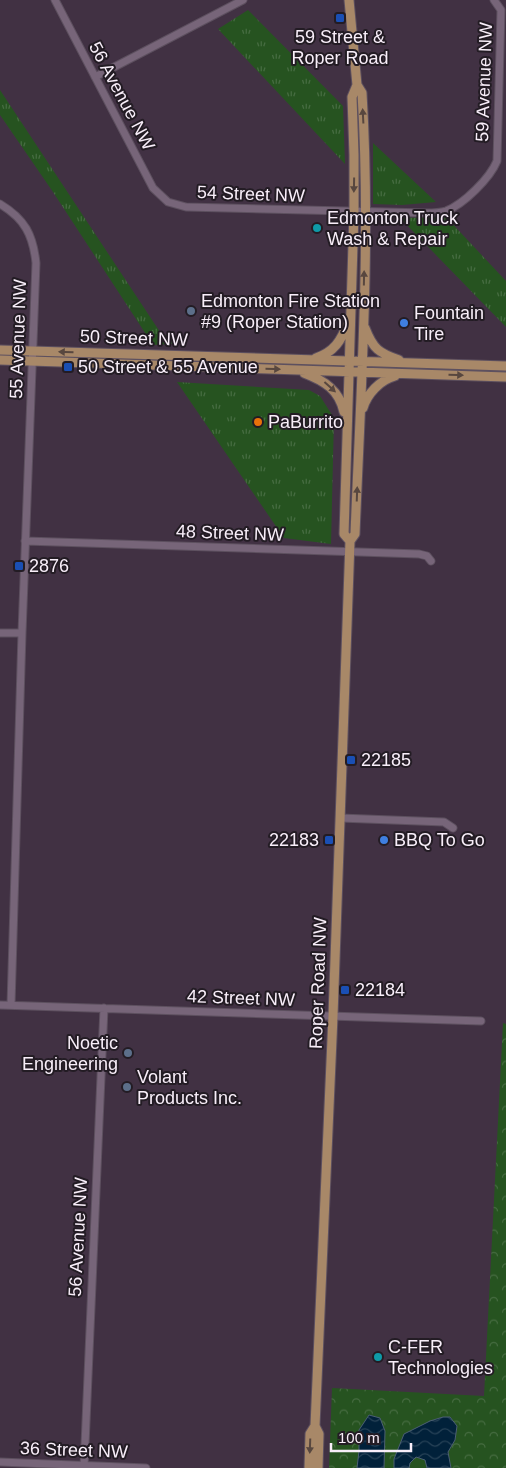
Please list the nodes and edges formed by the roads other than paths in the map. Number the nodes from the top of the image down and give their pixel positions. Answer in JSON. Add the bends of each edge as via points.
{"nodes":[{"id":1,"x":56,"y":0,"type":"edge"},
{"id":2,"x":243,"y":0,"type":"edge"},
{"id":3,"x":349,"y":0,"type":"edge"},
{"id":4,"x":495,"y":0,"type":"edge"},
{"id":5,"x":95,"y":77,"type":"junction"},
{"id":6,"x":356,"y":84,"type":"junction"},
{"id":7,"x":495,"y":166,"type":"joint"},
{"id":8,"x":168,"y":202,"type":"joint"},
{"id":9,"x":0,"y":204,"type":"edge"},
{"id":10,"x":354,"y":212,"type":"junction"},
{"id":11,"x":366,"y":212,"type":"junction"},
{"id":12,"x":350,"y":316,"type":"junction"},
{"id":13,"x":363,"y":324,"type":"junction"},
{"id":14,"x":0,"y":350,"type":"edge"},
{"id":15,"x":32,"y":351,"type":"junction"},
{"id":16,"x":0,"y":360,"type":"edge"},
{"id":17,"x":307,"y":360,"type":"junction"},
{"id":18,"x":32,"y":362,"type":"junction"},
{"id":19,"x":349,"y":362,"type":"junction"},
{"id":20,"x":362,"y":362,"type":"junction"},
{"id":21,"x":409,"y":363,"type":"junction"},
{"id":22,"x":506,"y":366,"type":"edge"},
{"id":23,"x":294,"y":370,"type":"junction"},
{"id":24,"x":349,"y":372,"type":"junction"},
{"id":25,"x":362,"y":373,"type":"junction"},
{"id":26,"x":407,"y":373,"type":"junction"},
{"id":27,"x":506,"y":377,"type":"edge"},
{"id":28,"x":360,"y":420,"type":"junction"},
{"id":29,"x":347,"y":422,"type":"junction"},
{"id":30,"x":25,"y":541,"type":"junction"},
{"id":31,"x":350,"y":542,"type":"junction"},
{"id":32,"x":349,"y":552,"type":"junction"},
{"id":33,"x":432,"y":561,"type":"dead end"},
{"id":34,"x":0,"y":633,"type":"edge"},
{"id":35,"x":22,"y":633,"type":"junction"},
{"id":36,"x":340,"y":818,"type":"junction"},
{"id":37,"x":453,"y":828,"type":"dead end"},
{"id":38,"x":0,"y":1005,"type":"edge"},
{"id":39,"x":11,"y":1005,"type":"junction"},
{"id":40,"x":104,"y":1008,"type":"junction"},
{"id":41,"x":333,"y":1016,"type":"junction"},
{"id":42,"x":481,"y":1020,"type":"dead end"},
{"id":43,"x":316,"y":1426,"type":"junction"},
{"id":44,"x":0,"y":1462,"type":"edge"},
{"id":45,"x":84,"y":1467,"type":"edge"},
{"id":46,"x":146,"y":1468,"type":"edge"},
{"id":47,"x":309,"y":1468,"type":"edge"},
{"id":48,"x":318,"y":1468,"type":"edge"}],
"edges":[{"from":1,"to":5,"type":"street","name":"56 Avenue NW"},
{"from":2,"to":5,"type":"street"},
{"from":3,"to":6,"type":"main road","name":"Roper Road NW"},
{"from":4,"to":7,"type":"street","name":"59 Avenue NW","via":[[501,10]]},
{"from":5,"to":8,"type":"street","name":"56 Avenue NW","via":[[153,188]]},
{"from":6,"to":10,"type":"main road","name":"Roper Road NW","one_way":true,"via":[[352,97]]},
{"from":11,"to":6,"type":"main road","name":"Roper Road NW","one_way":true,"via":[[362,93]]},
{"from":7,"to":11,"type":"street","name":"54 Street NW","via":[[484,181],[447,211]]},
{"from":8,"to":10,"type":"street","name":"54 Street NW","via":[[186,207]]},
{"from":9,"to":15,"type":"street","name":"55 Avenue NW","via":[[19,218],[34,249]]},
{"from":10,"to":11,"type":"street","name":"54 Street NW"},
{"from":10,"to":12,"type":"main road","name":"Roper Road NW"},
{"from":13,"to":11,"type":"main road","name":"Roper Road NW","one_way":true},
{"from":12,"to":17,"type":"main road","via":[[333,349]]},
{"from":12,"to":19,"type":"main road","name":"Roper Road NW"},
{"from":13,"to":20,"type":"main road","name":"Roper Road NW"},
{"from":13,"to":21,"type":"main road","via":[[375,348]]},
{"from":14,"to":15,"type":"main road","name":"50 Street NW"},
{"from":17,"to":15,"type":"main road","name":"50 Street NW","one_way":true},
{"from":15,"to":18,"type":"street","name":"55 Avenue NW"},
{"from":16,"to":18,"type":"main road","name":"50 Street NW"},
{"from":17,"to":19,"type":"main road","name":"50 Street NW"},
{"from":18,"to":23,"type":"main road","name":"50 Street NW","one_way":true},
{"from":18,"to":30,"type":"street","name":"55 Avenue NW"},
{"from":19,"to":20,"type":"main road","name":"50 Street NW"},
{"from":19,"to":24,"type":"main road","name":"Roper Road NW"},
{"from":20,"to":21,"type":"main road","name":"50 Street NW"},
{"from":20,"to":25,"type":"main road","name":"Roper Road NW"},
{"from":21,"to":22,"type":"main road","name":"50 Street NW"},
{"from":23,"to":24,"type":"main road","name":"50 Street NW"},
{"from":23,"to":29,"type":"main road","one_way":true,"via":[[319,378],[332,388],[340,398]]},
{"from":24,"to":25,"type":"main road","name":"50 Street NW"},
{"from":24,"to":29,"type":"main road","name":"Roper Road NW"},
{"from":25,"to":26,"type":"main road","name":"50 Street NW"},
{"from":25,"to":28,"type":"main road","name":"Roper Road NW"},
{"from":26,"to":27,"type":"main road","name":"50 Street NW","one_way":true},
{"from":26,"to":28,"type":"main road","via":[[384,380],[377,386],[365,400]]},
{"from":31,"to":28,"type":"main road","name":"Roper Road NW","one_way":true,"via":[[355,534]]},
{"from":29,"to":31,"type":"main road","name":"Roper Road NW","via":[[344,534]]},
{"from":30,"to":32,"type":"street","name":"48 Street NW"},
{"from":30,"to":35,"type":"street","name":"55 Avenue NW"},
{"from":31,"to":32,"type":"main road","name":"Roper Road NW"},
{"from":32,"to":33,"type":"street","name":"48 Street NW","via":[[420,554]]},
{"from":32,"to":36,"type":"main road","name":"Roper Road NW"},
{"from":34,"to":35,"type":"street"},
{"from":35,"to":39,"type":"street","name":"55 Avenue NW"},
{"from":36,"to":37,"type":"street","via":[[444,822]]},
{"from":36,"to":41,"type":"main road","name":"Roper Road NW"},
{"from":38,"to":39,"type":"street","name":"42 Street NW"},
{"from":39,"to":40,"type":"street","name":"42 Street NW"},
{"from":40,"to":41,"type":"street","name":"42 Street NW"},
{"from":40,"to":45,"type":"street","name":"56 Avenue NW"},
{"from":41,"to":42,"type":"street","name":"42 Street NW"},
{"from":41,"to":43,"type":"main road","name":"Roper Road NW"},
{"from":43,"to":47,"type":"main road","name":"Roper Road NW","one_way":true,"via":[[310,1434]]},
{"from":43,"to":48,"type":"main road","name":"Roper Road NW","via":[[319,1434]]},
{"from":44,"to":45,"type":"street","name":"36 Street NW"},
{"from":45,"to":46,"type":"street","name":"36 Street NW"}]}
